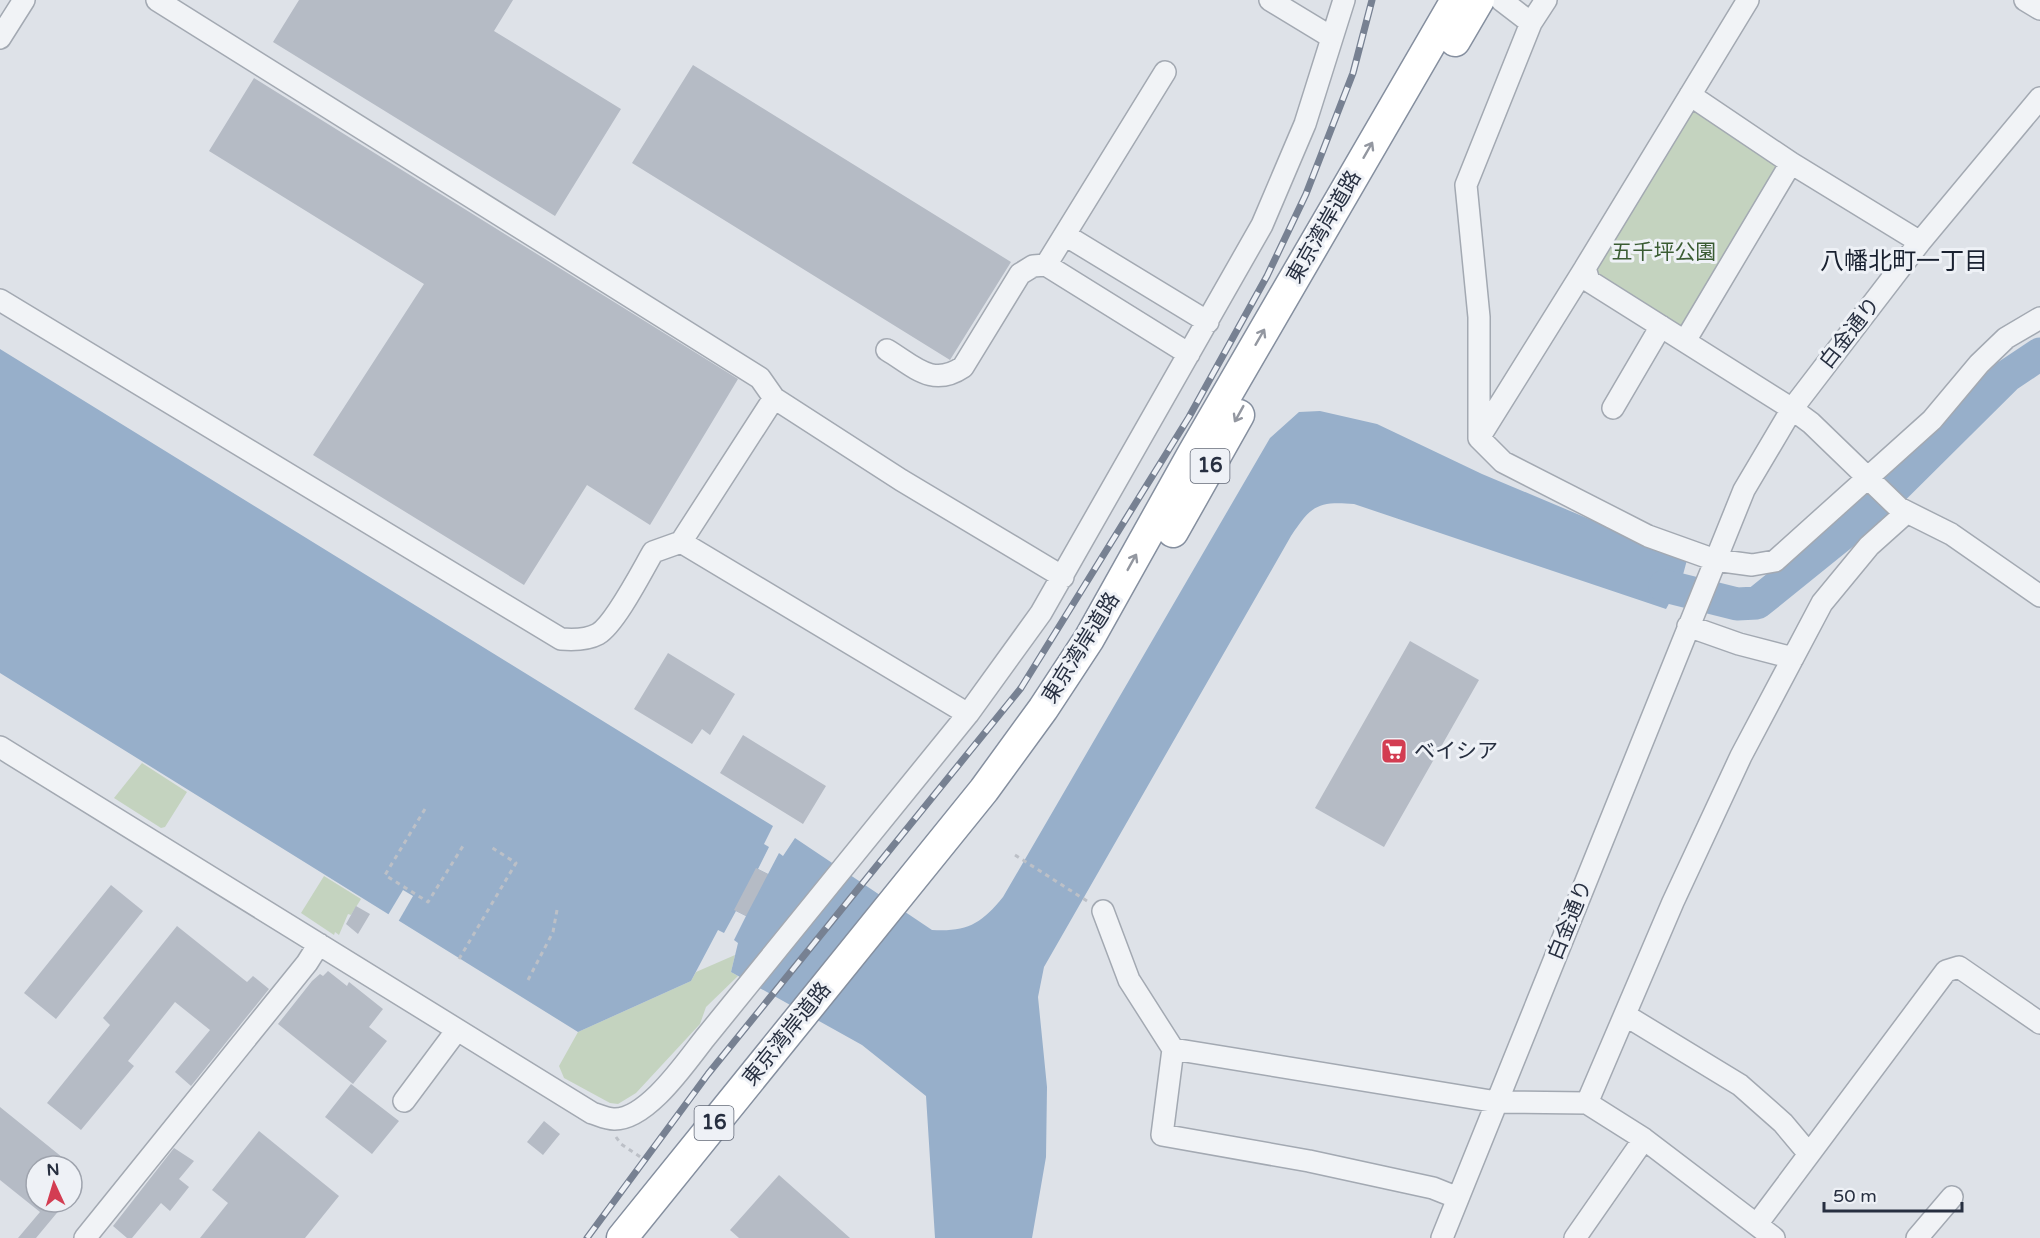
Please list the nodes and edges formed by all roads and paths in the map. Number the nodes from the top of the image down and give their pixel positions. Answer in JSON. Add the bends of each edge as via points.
{"nodes":[{"id":1,"x":24,"y":0,"type":"edge"},
{"id":2,"x":157,"y":0,"type":"edge"},
{"id":3,"x":1270,"y":0,"type":"edge"},
{"id":4,"x":1344,"y":0,"type":"edge"},
{"id":5,"x":1456,"y":0,"type":"edge"},
{"id":6,"x":1479,"y":0,"type":"edge"},
{"id":7,"x":1501,"y":0,"type":"edge"},
{"id":8,"x":1546,"y":0,"type":"edge"},
{"id":9,"x":1748,"y":0,"type":"edge"},
{"id":10,"x":2025,"y":0,"type":"edge"},
{"id":11,"x":2040,"y":9,"type":"edge"},
{"id":12,"x":1531,"y":23,"type":"junction"},
{"id":13,"x":1331,"y":37,"type":"junction"},
{"id":14,"x":0,"y":38,"type":"edge"},
{"id":15,"x":1165,"y":72,"type":"dead end"},
{"id":16,"x":1689,"y":95,"type":"junction"},
{"id":17,"x":2040,"y":98,"type":"edge"},
{"id":18,"x":1791,"y":163,"type":"junction"},
{"id":19,"x":1065,"y":235,"type":"junction"},
{"id":20,"x":1920,"y":242,"type":"junction"},
{"id":21,"x":1046,"y":266,"type":"junction"},
{"id":22,"x":1585,"y":268,"type":"junction"},
{"id":23,"x":0,"y":300,"type":"edge"},
{"id":24,"x":2039,"y":320,"type":"edge"},
{"id":25,"x":1208,"y":322,"type":"junction"},
{"id":26,"x":1661,"y":326,"type":"junction"},
{"id":27,"x":1685,"y":341,"type":"junction"},
{"id":28,"x":887,"y":350,"type":"dead end"},
{"id":29,"x":1189,"y":354,"type":"junction"},
{"id":30,"x":774,"y":398,"type":"junction"},
{"id":31,"x":1613,"y":408,"type":"dead end"},
{"id":32,"x":1792,"y":409,"type":"junction"},
{"id":33,"x":1479,"y":438,"type":"junction"},
{"id":34,"x":1872,"y":482,"type":"junction"},
{"id":35,"x":1903,"y":510,"type":"junction"},
{"id":36,"x":681,"y":543,"type":"junction"},
{"id":37,"x":1714,"y":560,"type":"junction"},
{"id":38,"x":1063,"y":577,"type":"junction"},
{"id":39,"x":2040,"y":596,"type":"edge"},
{"id":40,"x":1688,"y":626,"type":"junction"},
{"id":41,"x":1793,"y":658,"type":"junction"},
{"id":42,"x":968,"y":714,"type":"junction"},
{"id":43,"x":0,"y":747,"type":"edge"},
{"id":44,"x":426,"y":809,"type":"dead end"},
{"id":45,"x":463,"y":846,"type":"dead end"},
{"id":46,"x":491,"y":848,"type":"dead end"},
{"id":47,"x":1015,"y":855,"type":"dead end"},
{"id":48,"x":902,"y":906,"type":"junction"},
{"id":49,"x":557,"y":910,"type":"dead end"},
{"id":50,"x":1103,"y":911,"type":"joint"},
{"id":51,"x":319,"y":944,"type":"junction"},
{"id":52,"x":459,"y":959,"type":"dead end"},
{"id":53,"x":528,"y":980,"type":"dead end"},
{"id":54,"x":815,"y":1014,"type":"junction"},
{"id":55,"x":1625,"y":1015,"type":"junction"},
{"id":56,"x":2040,"y":1023,"type":"edge"},
{"id":57,"x":458,"y":1030,"type":"junction"},
{"id":58,"x":1173,"y":1048,"type":"junction"},
{"id":59,"x":404,"y":1101,"type":"dead end"},
{"id":60,"x":1497,"y":1102,"type":"junction"},
{"id":61,"x":1587,"y":1103,"type":"junction"},
{"id":62,"x":604,"y":1118,"type":"junction"},
{"id":63,"x":1644,"y":1139,"type":"junction"},
{"id":64,"x":1809,"y":1154,"type":"junction"},
{"id":65,"x":658,"y":1169,"type":"dead end"},
{"id":66,"x":1952,"y":1197,"type":"dead end"},
{"id":67,"x":1458,"y":1198,"type":"junction"},
{"id":68,"x":1757,"y":1224,"type":"junction"},
{"id":69,"x":85,"y":1238,"type":"edge"},
{"id":70,"x":622,"y":1238,"type":"edge"},
{"id":71,"x":646,"y":1238,"type":"edge"},
{"id":72,"x":1442,"y":1238,"type":"edge"},
{"id":73,"x":1575,"y":1238,"type":"edge"},
{"id":74,"x":1774,"y":1238,"type":"edge"},
{"id":75,"x":1917,"y":1238,"type":"edge"}],
"edges":[{"from":1,"to":14,"type":"street"},
{"from":2,"to":30,"type":"street","via":[[760,378]]},
{"from":3,"to":13,"type":"street"},
{"from":4,"to":13,"type":"street"},
{"from":48,"to":5,"type":"highway","name":"東京湾岸道路","number":"16","one_way":true,"via":[[1089,639]]},
{"from":6,"to":48,"type":"highway","name":"東京湾岸道路","number":"16","one_way":true,"via":[[1088,676],[1045,739]]},
{"from":7,"to":12,"type":"street"},
{"from":8,"to":12,"type":"street"},
{"from":9,"to":16,"type":"street"},
{"from":10,"to":11,"type":"street"},
{"from":12,"to":33,"type":"street","via":[[1466,185],[1479,316]]},
{"from":13,"to":25,"type":"street","via":[[1308,115],[1285,174],[1262,225]]},
{"from":15,"to":19,"type":"street"},
{"from":16,"to":18,"type":"street"},
{"from":16,"to":22,"type":"street"},
{"from":17,"to":20,"type":"street","name":"白金通り"},
{"from":18,"to":20,"type":"street"},
{"from":18,"to":27,"type":"street"},
{"from":19,"to":21,"type":"street"},
{"from":19,"to":25,"type":"street"},
{"from":20,"to":32,"type":"street","name":"白金通り"},
{"from":21,"to":28,"type":"street","via":[[1033,266],[1020,274],[963,367],[952,375],[931,377]]},
{"from":21,"to":29,"type":"street"},
{"from":22,"to":26,"type":"street","via":[[1589,281]]},
{"from":22,"to":33,"type":"street"},
{"from":23,"to":36,"type":"street","via":[[561,639],[584,639],[604,630],[653,552]]},
{"from":24,"to":34,"type":"street","via":[[2006,338],[1979,364]]},
{"from":25,"to":29,"type":"street"},
{"from":26,"to":27,"type":"street"},
{"from":26,"to":31,"type":"street"},
{"from":27,"to":32,"type":"street"},
{"from":29,"to":38,"type":"street"},
{"from":30,"to":36,"type":"street"},
{"from":30,"to":38,"type":"street"},
{"from":32,"to":34,"type":"street"},
{"from":32,"to":37,"type":"street","name":"白金通り","via":[[1744,490]]},
{"from":33,"to":37,"type":"street","via":[[1503,462],[1648,536]]},
{"from":34,"to":35,"type":"street"},
{"from":34,"to":37,"type":"street","via":[[1775,561],[1752,565]]},
{"from":35,"to":39,"type":"street","via":[[1951,534]]},
{"from":35,"to":41,"type":"street","via":[[1822,603]]},
{"from":36,"to":42,"type":"street"},
{"from":37,"to":40,"type":"street","name":"白金通り"},
{"from":38,"to":42,"type":"street"},
{"from":40,"to":41,"type":"street","via":[[1739,645]]},
{"from":40,"to":60,"type":"street","name":"白金通り"},
{"from":41,"to":55,"type":"street","via":[[1731,777]]},
{"from":42,"to":62,"type":"street","via":[[673,1078],[632,1115]]},
{"from":43,"to":51,"type":"street"},
{"from":44,"to":45,"type":"path","via":[[385,875],[428,902]]},
{"from":46,"to":52,"type":"path","via":[[516,863]]},
{"from":47,"to":50,"type":"path"},
{"from":48,"to":54,"type":"highway","name":"東京湾岸道路","number":"16"},
{"from":49,"to":53,"type":"path","via":[[554,932]]},
{"from":50,"to":58,"type":"street","via":[[1129,980]]},
{"from":51,"to":57,"type":"street"},
{"from":51,"to":69,"type":"street"},
{"from":54,"to":70,"type":"highway","name":"東京湾岸道路","number":"16"},
{"from":54,"to":71,"type":"highway","name":"東京湾岸道路","number":"16"},
{"from":55,"to":61,"type":"street"},
{"from":55,"to":64,"type":"street","via":[[1740,1084],[1783,1123]]},
{"from":56,"to":64,"type":"street","via":[[1959,967],[1946,971]]},
{"from":57,"to":59,"type":"street"},
{"from":57,"to":62,"type":"street"},
{"from":58,"to":60,"type":"street"},
{"from":58,"to":67,"type":"street","via":[[1162,1135],[1309,1161],[1433,1188]]},
{"from":60,"to":61,"type":"street"},
{"from":60,"to":67,"type":"street","name":"白金通り"},
{"from":61,"to":63,"type":"street"},
{"from":62,"to":65,"type":"path","via":[[621,1144]]},
{"from":63,"to":68,"type":"street"},
{"from":63,"to":73,"type":"street"},
{"from":64,"to":68,"type":"street"},
{"from":66,"to":75,"type":"street"},
{"from":67,"to":72,"type":"street","name":"白金通り"},
{"from":68,"to":74,"type":"street"}]}
